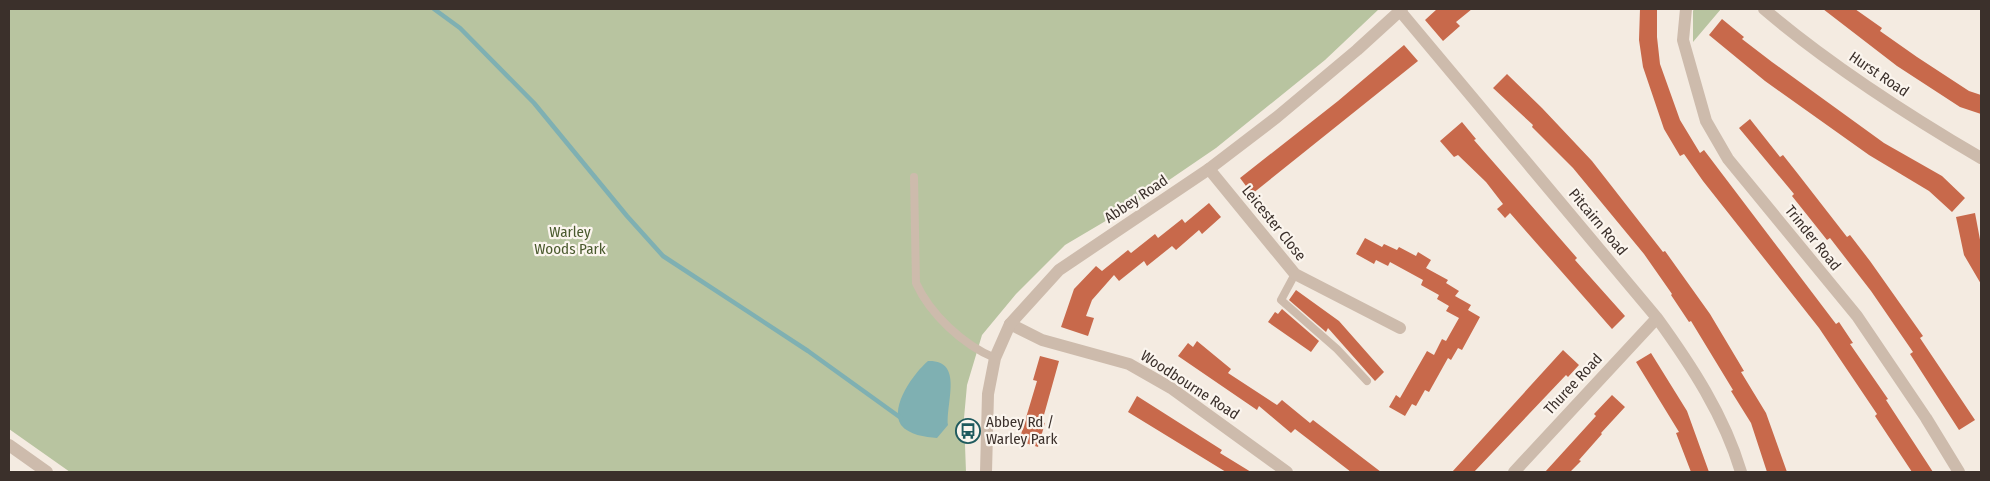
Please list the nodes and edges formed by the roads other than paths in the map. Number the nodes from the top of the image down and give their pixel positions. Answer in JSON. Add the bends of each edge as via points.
{"nodes":[{"id":1,"x":1686,"y":9,"type":"edge"},
{"id":2,"x":1764,"y":9,"type":"edge"},
{"id":3,"x":1401,"y":10,"type":"edge"},
{"id":4,"x":1981,"y":158,"type":"edge"},
{"id":5,"x":1209,"y":169,"type":"junction"},
{"id":6,"x":914,"y":177,"type":"dead end"},
{"id":7,"x":1295,"y":274,"type":"junction"},
{"id":8,"x":1657,"y":318,"type":"junction"},
{"id":9,"x":1010,"y":324,"type":"junction"},
{"id":10,"x":1400,"y":328,"type":"dead end"},
{"id":11,"x":995,"y":358,"type":"junction"},
{"id":12,"x":1366,"y":381,"type":"dead end"},
{"id":13,"x":9,"y":446,"type":"edge"},
{"id":14,"x":47,"y":472,"type":"edge"},
{"id":15,"x":986,"y":472,"type":"edge"},
{"id":16,"x":1287,"y":472,"type":"edge"},
{"id":17,"x":1514,"y":472,"type":"edge"},
{"id":18,"x":1741,"y":472,"type":"edge"},
{"id":19,"x":1959,"y":472,"type":"edge"}],
"edges":[{"from":1,"to":19,"type":"street","name":"Trinder Road","via":[[1682,40],[1706,121],[1728,159],[1857,316]]},
{"from":2,"to":4,"type":"street","name":"Hurst Road","via":[[1846,72]]},
{"from":3,"to":5,"type":"street","name":"Abbey Road","via":[[1277,117]]},
{"from":3,"to":8,"type":"street","name":"Pitcairn Road"},
{"from":5,"to":7,"type":"street","name":"Leicester Close"},
{"from":5,"to":9,"type":"street","name":"Abbey Road","via":[[1059,270]]},
{"from":6,"to":11,"type":"lane","via":[[916,283],[922,296],[940,316],[978,351]]},
{"from":7,"to":10,"type":"street","name":"Leicester Close"},
{"from":7,"to":12,"type":"lane","via":[[1281,300],[1337,349]]},
{"from":8,"to":17,"type":"street","name":"Thuree Road"},
{"from":8,"to":18,"type":"street","name":"Pitcairn Road","via":[[1711,400]]},
{"from":9,"to":11,"type":"street","name":"Abbey Road"},
{"from":9,"to":16,"type":"street","name":"Woodbourne Road","via":[[1042,340],[1129,364],[1171,388]]},
{"from":11,"to":15,"type":"street","name":"Abbey Road","via":[[988,394]]},
{"from":13,"to":14,"type":"street"}]}
